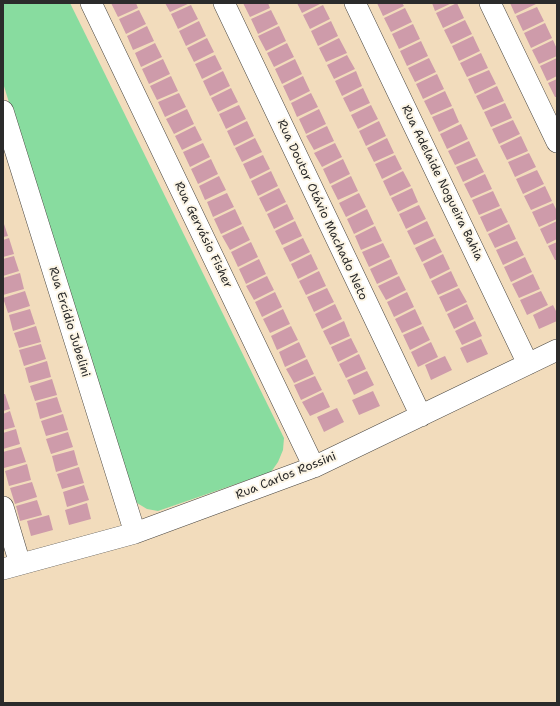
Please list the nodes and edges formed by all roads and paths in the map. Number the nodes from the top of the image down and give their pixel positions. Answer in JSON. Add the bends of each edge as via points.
{"nodes":[{"id":1,"x":91,"y":3,"type":"edge"},
{"id":2,"x":224,"y":3,"type":"edge"},
{"id":3,"x":356,"y":3,"type":"edge"},
{"id":4,"x":490,"y":3,"type":"edge"},
{"id":5,"x":3,"y":111,"type":"edge"},
{"id":6,"x":557,"y":142,"type":"edge"},
{"id":7,"x":557,"y":350,"type":"edge"},
{"id":8,"x":528,"y":364,"type":"junction"},
{"id":9,"x":421,"y":416,"type":"junction"},
{"id":10,"x":314,"y":467,"type":"junction"},
{"id":11,"x":3,"y":507,"type":"edge"},
{"id":12,"x":135,"y":533,"type":"junction"},
{"id":13,"x":12,"y":567,"type":"edge"}],
"edges":[{"from":1,"to":10,"type":"street","name":"Rua Gervásio Fisher"},
{"from":2,"to":9,"type":"street","name":"Rua Doutor Otávio Machado Neto"},
{"from":3,"to":8,"type":"street","name":"Rua Adelaide Nogueira Bahia"},
{"from":4,"to":6,"type":"street"},
{"from":5,"to":12,"type":"street","name":"Rua Ercídio Jubelini"},
{"from":7,"to":8,"type":"street","name":"Rua Carlos Rossini"},
{"from":8,"to":9,"type":"street","name":"Rua Carlos Rossini"},
{"from":9,"to":10,"type":"street","name":"Rua Carlos Rossini"},
{"from":10,"to":12,"type":"street","name":"Rua Carlos Rossini"},
{"from":11,"to":13,"type":"street"},
{"from":12,"to":13,"type":"street","name":"Rua Carlos Rossini"}]}
